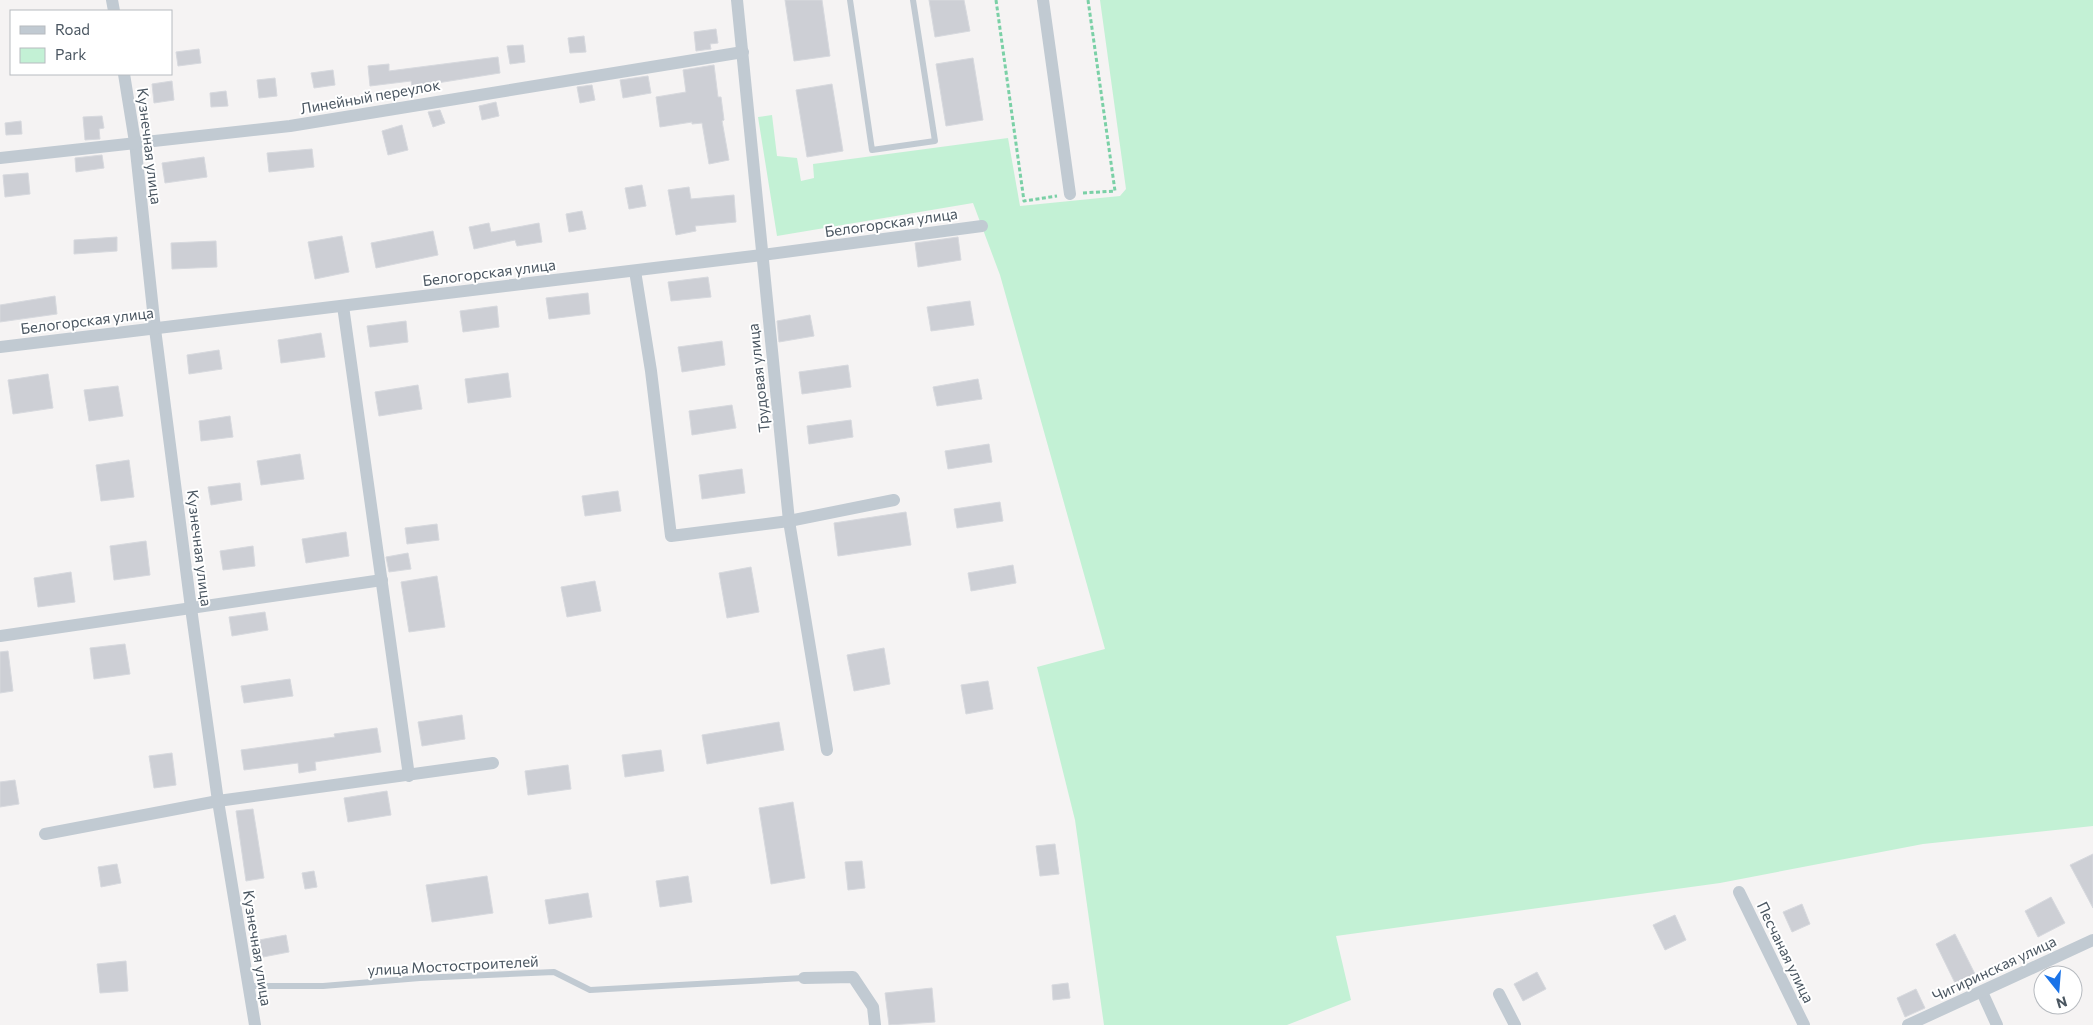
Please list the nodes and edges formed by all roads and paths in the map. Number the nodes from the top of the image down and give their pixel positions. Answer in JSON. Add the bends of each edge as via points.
{"nodes":[{"id":1,"x":737,"y":0,"type":"edge"},
{"id":2,"x":850,"y":0,"type":"edge"},
{"id":3,"x":913,"y":0,"type":"edge"},
{"id":4,"x":1043,"y":0,"type":"edge"},
{"id":5,"x":743,"y":52,"type":"junction"},
{"id":6,"x":124,"y":75,"type":"edge"},
{"id":7,"x":135,"y":142,"type":"junction"},
{"id":8,"x":0,"y":158,"type":"edge"},
{"id":9,"x":1070,"y":194,"type":"dead end"},
{"id":10,"x":982,"y":226,"type":"dead end"},
{"id":11,"x":762,"y":255,"type":"junction"},
{"id":12,"x":635,"y":271,"type":"junction"},
{"id":13,"x":343,"y":306,"type":"junction"},
{"id":14,"x":155,"y":329,"type":"junction"},
{"id":15,"x":0,"y":347,"type":"edge"},
{"id":16,"x":894,"y":500,"type":"dead end"},
{"id":17,"x":789,"y":521,"type":"junction"},
{"id":18,"x":382,"y":580,"type":"junction"},
{"id":19,"x":191,"y":608,"type":"junction"},
{"id":20,"x":0,"y":636,"type":"edge"},
{"id":21,"x":827,"y":750,"type":"dead end"},
{"id":22,"x":493,"y":763,"type":"dead end"},
{"id":23,"x":409,"y":776,"type":"junction"},
{"id":24,"x":218,"y":801,"type":"junction"},
{"id":25,"x":45,"y":834,"type":"dead end"},
{"id":26,"x":1739,"y":892,"type":"dead end"},
{"id":27,"x":2093,"y":940,"type":"edge"},
{"id":28,"x":804,"y":978,"type":"joint"},
{"id":29,"x":248,"y":986,"type":"junction"},
{"id":30,"x":1982,"y":992,"type":"junction"},
{"id":31,"x":1499,"y":994,"type":"dead end"},
{"id":32,"x":255,"y":1025,"type":"edge"},
{"id":33,"x":875,"y":1025,"type":"edge"},
{"id":34,"x":1515,"y":1025,"type":"edge"},
{"id":35,"x":1804,"y":1025,"type":"edge"},
{"id":36,"x":1908,"y":1025,"type":"edge"},
{"id":37,"x":1997,"y":1025,"type":"edge"}],
"edges":[{"from":1,"to":5,"type":"street","name":"Трудовая улица"},
{"from":2,"to":3,"type":"lane","via":[[872,150],[934,141]]},
{"from":4,"to":9,"type":"street"},
{"from":5,"to":7,"type":"street","name":"Линейный переулок","via":[[290,126]]},
{"from":5,"to":11,"type":"street","name":"Трудовая улица"},
{"from":6,"to":7,"type":"street","name":"Кузнечная улица"},
{"from":7,"to":8,"type":"street","name":"Линейный переулок"},
{"from":7,"to":14,"type":"street","name":"Кузнечная улица"},
{"from":10,"to":11,"type":"street","name":"Белогорская улица"},
{"from":11,"to":12,"type":"street","name":"Белогорская улица"},
{"from":11,"to":17,"type":"street","name":"Трудовая улица"},
{"from":12,"to":13,"type":"street","name":"Белогорская улица"},
{"from":12,"to":17,"type":"street","via":[[671,536]]},
{"from":13,"to":14,"type":"street","name":"Белогорская улица"},
{"from":13,"to":18,"type":"street"},
{"from":14,"to":15,"type":"street","name":"Белогорская улица"},
{"from":14,"to":19,"type":"street","name":"Кузнечная улица"},
{"from":16,"to":17,"type":"street"},
{"from":17,"to":21,"type":"street","name":"Трудовая улица"},
{"from":18,"to":19,"type":"street"},
{"from":18,"to":23,"type":"street"},
{"from":19,"to":20,"type":"street"},
{"from":19,"to":24,"type":"street","name":"Кузнечная улица"},
{"from":22,"to":23,"type":"street"},
{"from":23,"to":24,"type":"street"},
{"from":24,"to":25,"type":"street"},
{"from":24,"to":29,"type":"street","name":"Кузнечная улица"},
{"from":26,"to":35,"type":"street","name":"Песчаная улица"},
{"from":27,"to":30,"type":"street","name":"Чигиринская улица"},
{"from":28,"to":29,"type":"lane","name":"улица Мостостроителей","via":[[590,990],[554,972],[323,986]]},
{"from":28,"to":33,"type":"street","via":[[853,978],[873,1007]]},
{"from":29,"to":32,"type":"street","name":"Кузнечная улица"},
{"from":30,"to":36,"type":"street","name":"Чигиринская улица"},
{"from":30,"to":37,"type":"street"},
{"from":31,"to":34,"type":"street"}]}
